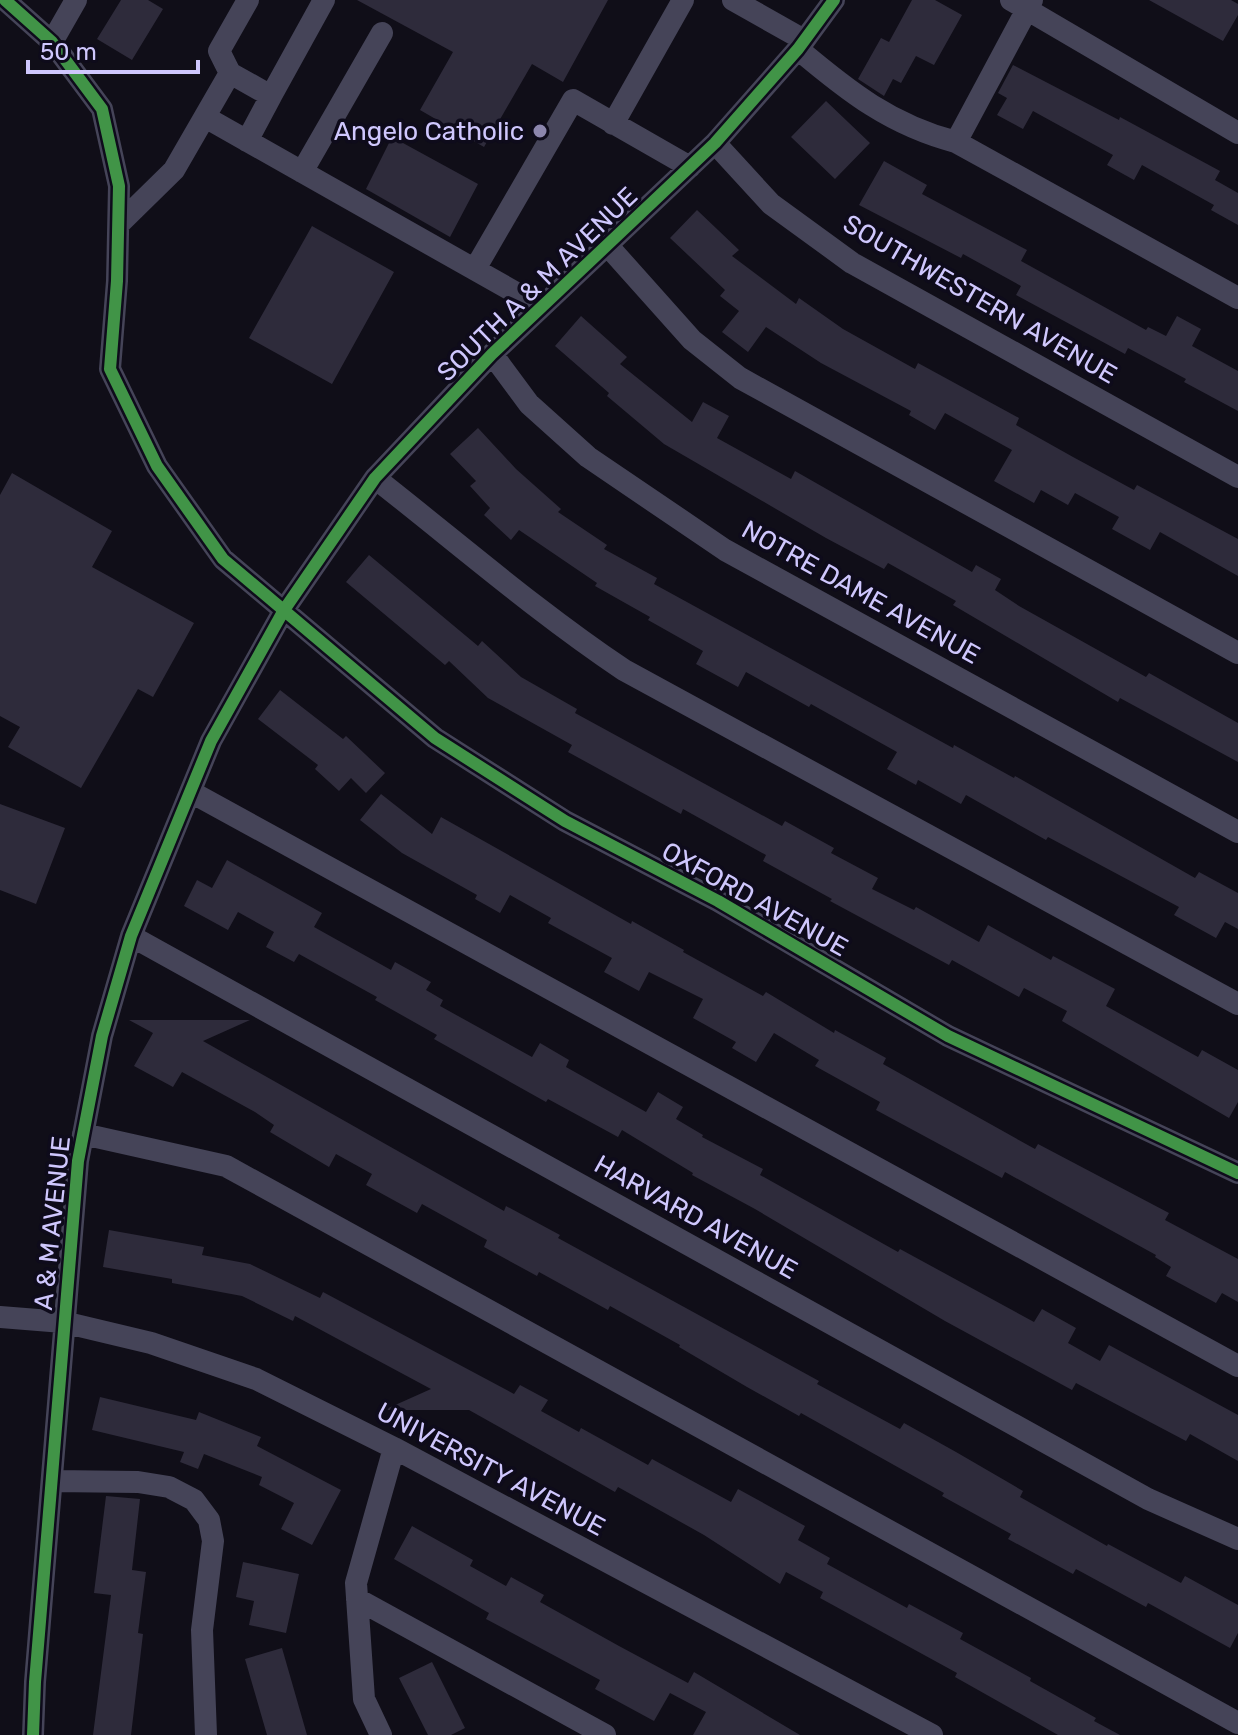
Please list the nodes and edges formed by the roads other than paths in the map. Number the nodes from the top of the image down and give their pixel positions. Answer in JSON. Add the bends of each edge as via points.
{"nodes":[{"id":1,"x":76,"y":0,"type":"edge"},
{"id":2,"x":248,"y":0,"type":"edge"},
{"id":3,"x":324,"y":0,"type":"edge"},
{"id":4,"x":683,"y":0,"type":"edge"},
{"id":5,"x":733,"y":0,"type":"edge"},
{"id":6,"x":834,"y":0,"type":"edge"},
{"id":7,"x":4,"y":2,"type":"edge"},
{"id":8,"x":1024,"y":3,"type":"edge"},
{"id":9,"x":382,"y":33,"type":"dead end"},
{"id":10,"x":52,"y":42,"type":"junction"},
{"id":11,"x":801,"y":45,"type":"junction"},
{"id":12,"x":230,"y":73,"type":"junction"},
{"id":13,"x":271,"y":96,"type":"junction"},
{"id":14,"x":205,"y":117,"type":"junction"},
{"id":15,"x":613,"y":124,"type":"junction"},
{"id":16,"x":1238,"y":133,"type":"edge"},
{"id":17,"x":247,"y":141,"type":"junction"},
{"id":18,"x":956,"y":142,"type":"junction"},
{"id":19,"x":715,"y":143,"type":"junction"},
{"id":20,"x":690,"y":167,"type":"junction"},
{"id":21,"x":302,"y":172,"type":"junction"},
{"id":22,"x":119,"y":224,"type":"junction"},
{"id":23,"x":608,"y":246,"type":"junction"},
{"id":24,"x":475,"y":269,"type":"junction"},
{"id":25,"x":1238,"y":298,"type":"edge"},
{"id":26,"x":541,"y":307,"type":"junction"},
{"id":27,"x":492,"y":354,"type":"junction"},
{"id":28,"x":1238,"y":477,"type":"edge"},
{"id":29,"x":375,"y":478,"type":"junction"},
{"id":30,"x":284,"y":610,"type":"junction"},
{"id":31,"x":1238,"y":653,"type":"edge"},
{"id":32,"x":191,"y":792,"type":"junction"},
{"id":33,"x":1238,"y":832,"type":"edge"},
{"id":34,"x":131,"y":936,"type":"junction"},
{"id":35,"x":1238,"y":1004,"type":"edge"},
{"id":36,"x":83,"y":1134,"type":"junction"},
{"id":37,"x":1238,"y":1173,"type":"edge"},
{"id":38,"x":0,"y":1317,"type":"edge"},
{"id":39,"x":63,"y":1322,"type":"junction"},
{"id":40,"x":1238,"y":1366,"type":"edge"},
{"id":41,"x":394,"y":1448,"type":"junction"},
{"id":42,"x":53,"y":1481,"type":"junction"},
{"id":43,"x":1238,"y":1539,"type":"edge"},
{"id":44,"x":357,"y":1599,"type":"junction"},
{"id":45,"x":1238,"y":1723,"type":"edge"},
{"id":46,"x":33,"y":1735,"type":"edge"},
{"id":47,"x":206,"y":1735,"type":"edge"},
{"id":48,"x":381,"y":1735,"type":"edge"},
{"id":49,"x":605,"y":1735,"type":"edge"},
{"id":50,"x":932,"y":1735,"type":"edge"}],
"edges":[{"from":1,"to":10,"type":"street"},
{"from":2,"to":12,"type":"street","via":[[219,51]]},
{"from":3,"to":13,"type":"street"},
{"from":4,"to":15,"type":"street"},
{"from":5,"to":11,"type":"street"},
{"from":6,"to":11,"type":"street","name":"SOUTH A & M AVENUE"},
{"from":7,"to":10,"type":"street","name":"OXFORD AVENUE"},
{"from":8,"to":16,"type":"street"},
{"from":8,"to":18,"type":"street"},
{"from":9,"to":21,"type":"street"},
{"from":10,"to":22,"type":"street","name":"OXFORD AVENUE","via":[[102,109],[119,186]]},
{"from":11,"to":18,"type":"street","via":[[847,90],[925,134]]},
{"from":11,"to":19,"type":"street","name":"SOUTH A & M AVENUE"},
{"from":12,"to":13,"type":"street"},
{"from":12,"to":14,"type":"street"},
{"from":13,"to":17,"type":"street"},
{"from":14,"to":17,"type":"street"},
{"from":14,"to":22,"type":"street","via":[[174,170]]},
{"from":15,"to":20,"type":"street"},
{"from":15,"to":24,"type":"street","via":[[573,100]]},
{"from":17,"to":21,"type":"street"},
{"from":18,"to":25,"type":"street"},
{"from":19,"to":20,"type":"street","name":"SOUTH A & M AVENUE"},
{"from":19,"to":28,"type":"street","name":"SOUTHWESTERN AVENUE","via":[[771,204],[852,263]]},
{"from":20,"to":23,"type":"street","name":"SOUTH A & M AVENUE"},
{"from":21,"to":24,"type":"street"},
{"from":22,"to":30,"type":"street","name":"OXFORD AVENUE","via":[[110,369],[157,466],[223,559]]},
{"from":23,"to":26,"type":"street","name":"SOUTH A & M AVENUE"},
{"from":23,"to":31,"type":"street","via":[[692,340],[740,378]]},
{"from":24,"to":26,"type":"street"},
{"from":26,"to":27,"type":"street","name":"SOUTH A & M AVENUE"},
{"from":27,"to":29,"type":"street","name":"SOUTH A & M AVENUE"},
{"from":27,"to":33,"type":"street","name":"NOTRE DAME AVENUE","via":[[529,404],[588,457],[725,550]]},
{"from":29,"to":30,"type":"street","name":"SOUTH A & M AVENUE"},
{"from":29,"to":35,"type":"street","via":[[563,629],[624,670]]},
{"from":30,"to":32,"type":"street","name":"A & M AVENUE","via":[[211,741]]},
{"from":30,"to":37,"type":"street","name":"OXFORD AVENUE","via":[[435,738],[565,821],[718,901],[948,1036]]},
{"from":32,"to":34,"type":"street","name":"A & M AVENUE"},
{"from":32,"to":40,"type":"street"},
{"from":34,"to":36,"type":"street","name":"A & M AVENUE","via":[[102,1036]]},
{"from":34,"to":43,"type":"street","name":"HARVARD AVENUE","via":[[1148,1499]]},
{"from":36,"to":39,"type":"street","name":"A & M AVENUE"},
{"from":36,"to":45,"type":"street","via":[[226,1166]]},
{"from":38,"to":39,"type":"street","name":"UNIVERSITY AVENUE"},
{"from":39,"to":41,"type":"street","name":"UNIVERSITY AVENUE","via":[[151,1343],[256,1379]]},
{"from":39,"to":42,"type":"street","name":"A & M AVENUE"},
{"from":41,"to":44,"type":"street","via":[[356,1583]]},
{"from":41,"to":50,"type":"street","name":"UNIVERSITY AVENUE"},
{"from":42,"to":46,"type":"street","name":"A & M AVENUE"},
{"from":42,"to":47,"type":"street","via":[[169,1487],[194,1500],[209,1520],[213,1541],[202,1630]]},
{"from":44,"to":48,"type":"street","via":[[364,1699]]},
{"from":44,"to":49,"type":"street"}]}
